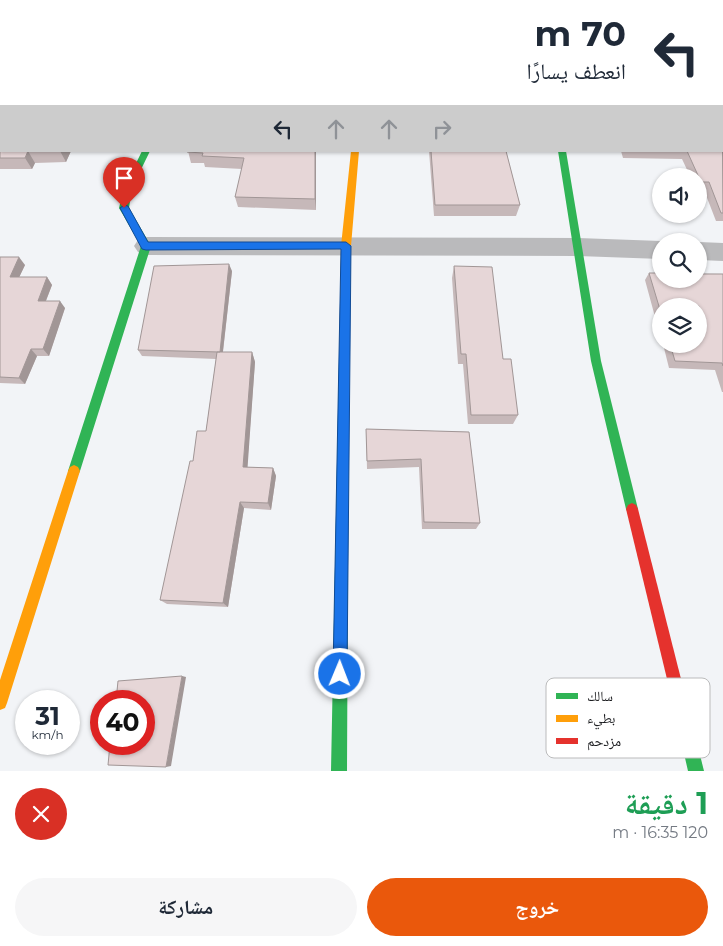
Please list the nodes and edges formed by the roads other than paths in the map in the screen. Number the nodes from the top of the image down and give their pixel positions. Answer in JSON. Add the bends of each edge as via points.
{"nodes":[{"id":1,"x":146,"y":152,"type":"edge"},
{"id":2,"x":354,"y":152,"type":"edge"},
{"id":3,"x":562,"y":152,"type":"edge"},
{"id":4,"x":146,"y":246,"type":"junction"},
{"id":5,"x":346,"y":246,"type":"junction"},
{"id":6,"x":578,"y":247,"type":"junction"},
{"id":7,"x":652,"y":250,"type":"edge"},
{"id":8,"x":707,"y":251,"type":"edge"},
{"id":9,"x":723,"y":252,"type":"edge"},
{"id":10,"x":673,"y":678,"type":"edge"},
{"id":11,"x":0,"y":703,"type":"edge"},
{"id":12,"x":693,"y":758,"type":"edge"},
{"id":13,"x":338,"y":771,"type":"edge"},
{"id":14,"x":696,"y":771,"type":"edge"}],
"edges":[{"from":1,"to":4,"type":"street","via":[[128,188],[124,208]]},
{"from":2,"to":5,"type":"street"},
{"from":3,"to":6,"type":"street"},
{"from":4,"to":5,"type":"street"},
{"from":4,"to":11,"type":"street"},
{"from":5,"to":6,"type":"street"},
{"from":5,"to":13,"type":"street"},
{"from":6,"to":7,"type":"street"},
{"from":6,"to":10,"type":"street","via":[[596,361]]},
{"from":8,"to":9,"type":"street"},
{"from":12,"to":14,"type":"street"}]}
